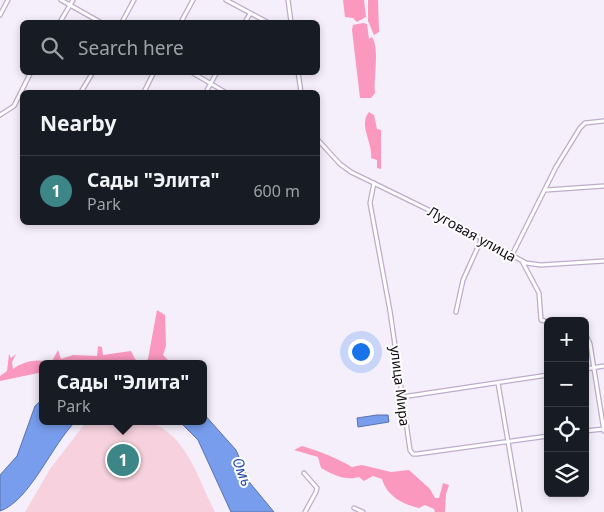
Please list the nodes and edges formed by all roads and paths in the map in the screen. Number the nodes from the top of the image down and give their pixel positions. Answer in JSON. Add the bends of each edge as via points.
{"nodes":[{"id":1,"x":8,"y":0,"type":"edge"},
{"id":2,"x":61,"y":0,"type":"edge"},
{"id":3,"x":73,"y":0,"type":"edge"},
{"id":4,"x":134,"y":0,"type":"edge"},
{"id":5,"x":193,"y":0,"type":"edge"},
{"id":6,"x":226,"y":0,"type":"edge"},
{"id":7,"x":288,"y":0,"type":"edge"},
{"id":8,"x":70,"y":5,"type":"junction"},
{"id":9,"x":250,"y":14,"type":"junction"},
{"id":10,"x":0,"y":15,"type":"edge"},
{"id":11,"x":61,"y":20,"type":"edge"},
{"id":12,"x":96,"y":20,"type":"edge"},
{"id":13,"x":123,"y":20,"type":"edge"},
{"id":14,"x":182,"y":20,"type":"edge"},
{"id":15,"x":246,"y":20,"type":"edge"},
{"id":16,"x":263,"y":20,"type":"edge"},
{"id":17,"x":291,"y":20,"type":"edge"},
{"id":18,"x":30,"y":75,"type":"edge"},
{"id":19,"x":91,"y":75,"type":"edge"},
{"id":20,"x":152,"y":75,"type":"edge"},
{"id":21,"x":196,"y":75,"type":"edge"},
{"id":22,"x":214,"y":75,"type":"edge"},
{"id":23,"x":298,"y":75,"type":"edge"},
{"id":24,"x":210,"y":84,"type":"junction"},
{"id":25,"x":22,"y":90,"type":"edge"},
{"id":26,"x":82,"y":90,"type":"edge"},
{"id":27,"x":145,"y":90,"type":"edge"},
{"id":28,"x":207,"y":90,"type":"edge"},
{"id":29,"x":221,"y":90,"type":"edge"},
{"id":30,"x":301,"y":90,"type":"edge"},
{"id":31,"x":20,"y":94,"type":"edge"},
{"id":32,"x":0,"y":115,"type":"edge"},
{"id":33,"x":604,"y":121,"type":"edge"},
{"id":34,"x":320,"y":142,"type":"edge"},
{"id":35,"x":375,"y":183,"type":"junction"},
{"id":36,"x":604,"y":186,"type":"edge"},
{"id":37,"x":546,"y":190,"type":"junction"},
{"id":38,"x":482,"y":238,"type":"junction"},
{"id":39,"x":512,"y":255,"type":"junction"},
{"id":40,"x":522,"y":261,"type":"junction"},
{"id":41,"x":604,"y":261,"type":"edge"},
{"id":42,"x":456,"y":312,"type":"dead end"},
{"id":43,"x":544,"y":321,"type":"edge"},
{"id":44,"x":589,"y":342,"type":"edge"},
{"id":45,"x":604,"y":366,"type":"edge"},
{"id":46,"x":593,"y":367,"type":"junction"},
{"id":47,"x":589,"y":368,"type":"edge"},
{"id":48,"x":544,"y":376,"type":"edge"},
{"id":49,"x":498,"y":383,"type":"junction"},
{"id":50,"x":402,"y":397,"type":"junction"},
{"id":51,"x":604,"y":429,"type":"edge"},
{"id":52,"x":589,"y":431,"type":"edge"},
{"id":53,"x":544,"y":437,"type":"edge"},
{"id":54,"x":507,"y":442,"type":"junction"},
{"id":55,"x":304,"y":473,"type":"dead end"},
{"id":56,"x":354,"y":508,"type":"dead end"},
{"id":57,"x":305,"y":512,"type":"edge"},
{"id":58,"x":363,"y":512,"type":"edge"},
{"id":59,"x":520,"y":512,"type":"edge"}],
"edges":[{"from":1,"to":10,"type":"street"},
{"from":2,"to":8,"type":"street"},
{"from":3,"to":8,"type":"street"},
{"from":4,"to":13,"type":"street"},
{"from":5,"to":14,"type":"street"},
{"from":6,"to":9,"type":"street"},
{"from":7,"to":17,"type":"street"},
{"from":8,"to":11,"type":"street"},
{"from":8,"to":12,"type":"street"},
{"from":9,"to":15,"type":"street"},
{"from":9,"to":16,"type":"street"},
{"from":18,"to":25,"type":"street"},
{"from":19,"to":26,"type":"street"},
{"from":20,"to":27,"type":"street"},
{"from":21,"to":24,"type":"street"},
{"from":22,"to":24,"type":"street"},
{"from":23,"to":30,"type":"street"},
{"from":24,"to":28,"type":"street"},
{"from":24,"to":29,"type":"street"},
{"from":31,"to":32,"type":"street","via":[[14,106]]},
{"from":33,"to":37,"type":"street","via":[[585,123],[556,167]]},
{"from":34,"to":35,"type":"street","name":"Луговая улица","via":[[345,168]]},
{"from":35,"to":38,"type":"street","name":"Луговая улица"},
{"from":35,"to":50,"type":"street","name":"улица Мира","via":[[370,204]]},
{"from":36,"to":37,"type":"street"},
{"from":37,"to":39,"type":"street"},
{"from":38,"to":39,"type":"street","name":"Луговая улица"},
{"from":38,"to":42,"type":"street","via":[[464,280]]},
{"from":39,"to":40,"type":"street","name":"Луговая улица"},
{"from":40,"to":41,"type":"street","name":"Луговая улица","via":[[541,265]]},
{"from":40,"to":43,"type":"street","via":[[538,293],[541,320]]},
{"from":44,"to":46,"type":"street"},
{"from":45,"to":46,"type":"street"},
{"from":46,"to":47,"type":"street"},
{"from":46,"to":51,"type":"street"},
{"from":48,"to":49,"type":"street"},
{"from":49,"to":50,"type":"street"},
{"from":49,"to":54,"type":"street"},
{"from":50,"to":54,"type":"street","name":"улица Мира","via":[[412,454]]},
{"from":51,"to":52,"type":"street"},
{"from":53,"to":54,"type":"street","name":"улица Мира"},
{"from":54,"to":59,"type":"street"},
{"from":55,"to":57,"type":"street","via":[[317,488]]},
{"from":56,"to":58,"type":"street"}]}
